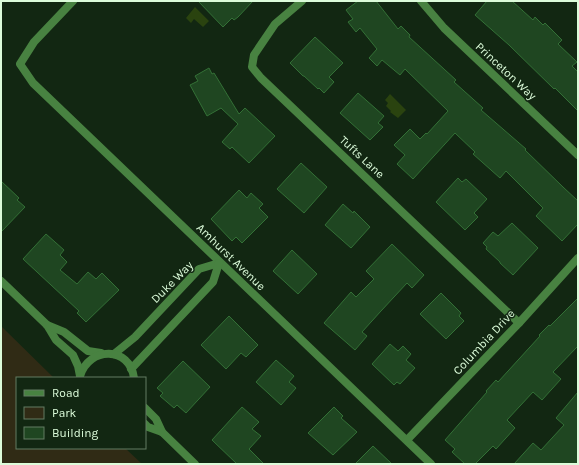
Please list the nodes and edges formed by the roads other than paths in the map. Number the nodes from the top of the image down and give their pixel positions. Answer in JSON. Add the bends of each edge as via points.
{"nodes":[{"id":1,"x":73,"y":1,"type":"edge"},
{"id":2,"x":302,"y":1,"type":"edge"},
{"id":3,"x":421,"y":1,"type":"edge"},
{"id":4,"x":578,"y":155,"type":"edge"},
{"id":5,"x":578,"y":258,"type":"edge"},
{"id":6,"x":219,"y":263,"type":"junction"},
{"id":7,"x":1,"y":281,"type":"edge"},
{"id":8,"x":519,"y":322,"type":"junction"},
{"id":9,"x":47,"y":325,"type":"junction"},
{"id":10,"x":104,"y":354,"type":"junction"},
{"id":11,"x":114,"y":354,"type":"junction"},
{"id":12,"x":131,"y":369,"type":"junction"},
{"id":13,"x":80,"y":377,"type":"edge"},
{"id":14,"x":134,"y":377,"type":"edge"},
{"id":15,"x":146,"y":409,"type":"edge"},
{"id":16,"x":146,"y":425,"type":"edge"},
{"id":17,"x":162,"y":432,"type":"junction"},
{"id":18,"x":407,"y":440,"type":"junction"},
{"id":19,"x":195,"y":464,"type":"edge"},
{"id":20,"x":431,"y":464,"type":"edge"}],
"edges":[{"from":1,"to":6,"type":"street","name":"Amhurst Avenue","via":[[34,42],[20,64],[33,83]]},
{"from":2,"to":8,"type":"street","name":"Tufts Lane","via":[[275,24],[254,55],[252,67]]},
{"from":3,"to":4,"type":"street","name":"Princeton Way","via":[[444,28]]},
{"from":5,"to":8,"type":"street","name":"Columbia Drive"},
{"from":6,"to":11,"type":"street","name":"Duke Way","via":[[199,269],[134,337]]},
{"from":6,"to":12,"type":"street","via":[[213,282]]},
{"from":6,"to":18,"type":"street","name":"Amhurst Avenue"},
{"from":7,"to":9,"type":"street"},
{"from":8,"to":18,"type":"street","name":"Columbia Drive"},
{"from":9,"to":10,"type":"street","via":[[64,332],[88,352]]},
{"from":9,"to":13,"type":"street","via":[[56,340],[73,355]]},
{"from":10,"to":11,"type":"street"},
{"from":10,"to":13,"type":"street","via":[[88,361]]},
{"from":11,"to":12,"type":"street","via":[[129,364]]},
{"from":12,"to":14,"type":"street"},
{"from":15,"to":17,"type":"street","via":[[156,419]]},
{"from":16,"to":17,"type":"street"},
{"from":17,"to":19,"type":"street"},
{"from":18,"to":20,"type":"street","name":"Amhurst Avenue"}]}
